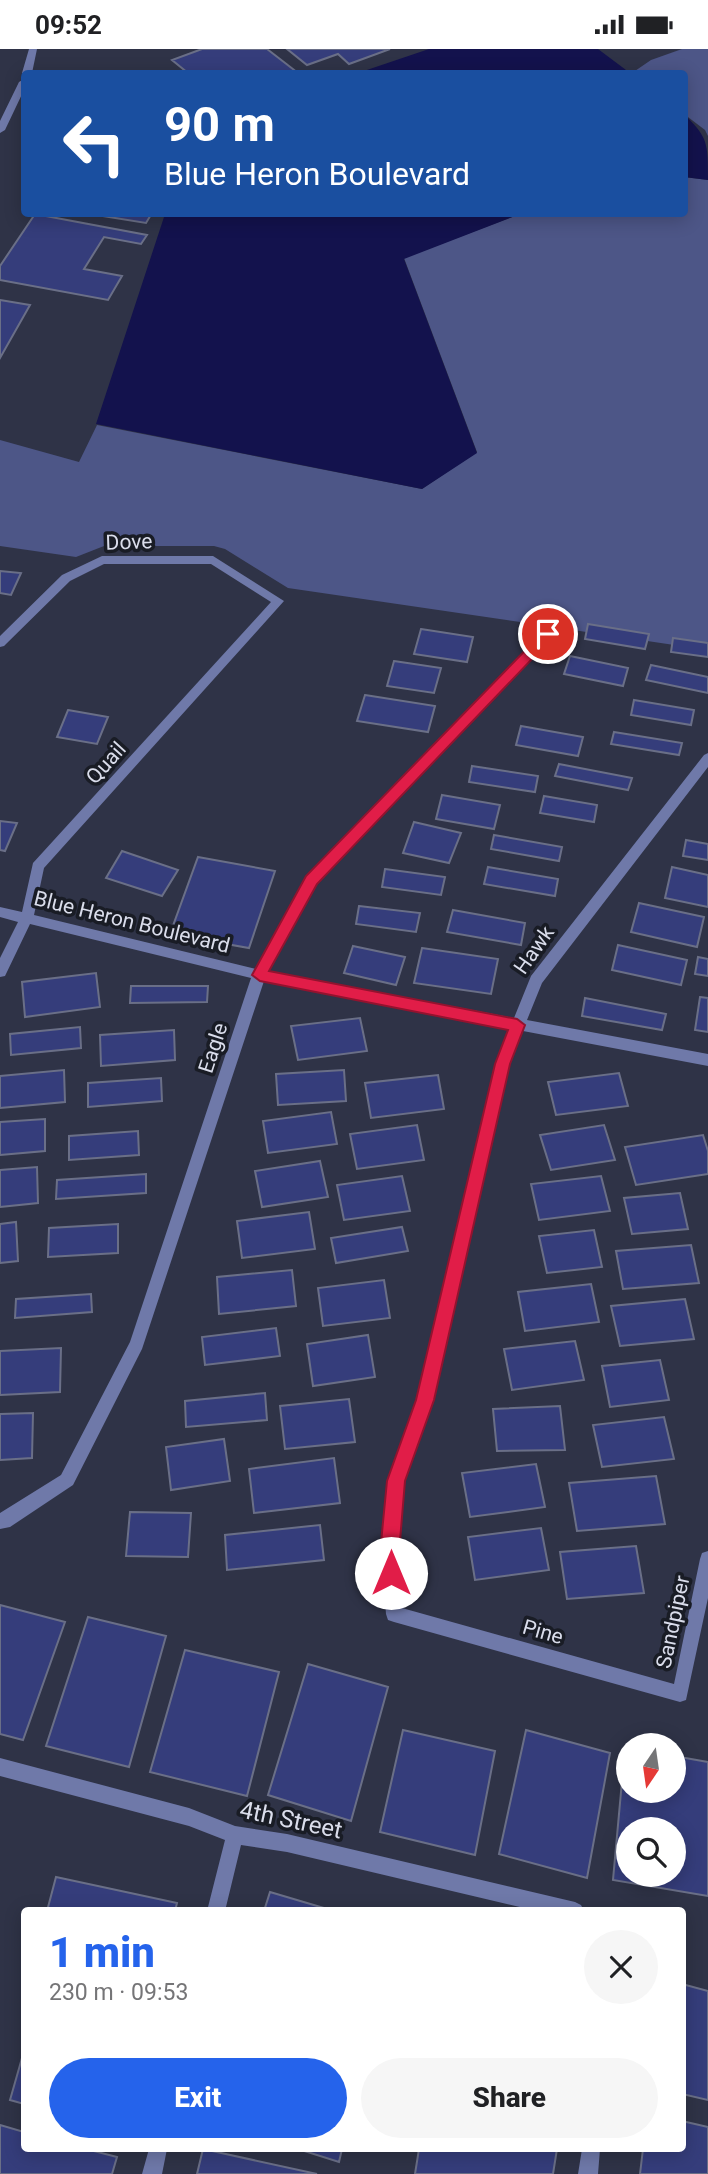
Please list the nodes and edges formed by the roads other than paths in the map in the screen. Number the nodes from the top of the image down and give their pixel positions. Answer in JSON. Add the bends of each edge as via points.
{"nodes":[{"id":1,"x":33,"y":49,"type":"edge"},
{"id":2,"x":28,"y":70,"type":"edge"},
{"id":3,"x":21,"y":88,"type":"edge"},
{"id":4,"x":0,"y":130,"type":"edge"},
{"id":5,"x":278,"y":601,"type":"joint"},
{"id":6,"x":548,"y":634,"type":"dead end"},
{"id":7,"x":0,"y":643,"type":"edge"},
{"id":8,"x":708,"y":758,"type":"edge"},
{"id":9,"x":0,"y":912,"type":"edge"},
{"id":10,"x":27,"y":917,"type":"junction"},
{"id":11,"x":0,"y":972,"type":"edge"},
{"id":12,"x":260,"y":975,"type":"junction"},
{"id":13,"x":517,"y":1025,"type":"junction"},
{"id":14,"x":708,"y":1060,"type":"edge"},
{"id":15,"x":2,"y":1521,"type":"edge"},
{"id":16,"x":708,"y":1559,"type":"edge"},
{"id":17,"x":394,"y":1614,"type":"joint"},
{"id":18,"x":680,"y":1694,"type":"joint"},
{"id":19,"x":0,"y":1767,"type":"edge"},
{"id":20,"x":235,"y":1835,"type":"junction"},
{"id":21,"x":217,"y":1907,"type":"edge"},
{"id":22,"x":558,"y":1907,"type":"edge"},
{"id":23,"x":157,"y":2152,"type":"edge"},
{"id":24,"x":591,"y":2152,"type":"edge"},
{"id":25,"x":152,"y":2174,"type":"edge"},
{"id":26,"x":588,"y":2174,"type":"edge"}],
"edges":[{"from":1,"to":2,"type":"street"},
{"from":3,"to":4,"type":"street"},
{"from":5,"to":7,"type":"street","name":"Dove","via":[[213,560],[102,560],[66,578]]},
{"from":5,"to":10,"type":"street","name":"Quail","via":[[38,866]]},
{"from":6,"to":12,"type":"street","name":"Eagle","via":[[311,880]]},
{"from":8,"to":13,"type":"street","name":"Hawk","via":[[536,980]]},
{"from":9,"to":10,"type":"street","name":"Blue Heron Boulevard"},
{"from":10,"to":11,"type":"street","name":"Quail"},
{"from":10,"to":12,"type":"street","name":"Blue Heron Boulevard"},
{"from":12,"to":13,"type":"street","name":"Blue Heron Boulevard"},
{"from":12,"to":15,"type":"street","name":"Eagle","via":[[136,1344],[67,1479]]},
{"from":13,"to":14,"type":"street","name":"Blue Heron Boulevard"},
{"from":13,"to":17,"type":"street","name":"Hawk","via":[[503,1064],[425,1400],[396,1481],[389,1553]]},
{"from":16,"to":18,"type":"street","name":"Sandpiper"},
{"from":17,"to":18,"type":"street","name":"Pine"},
{"from":19,"to":20,"type":"street","name":"4th Street","via":[[189,1817]]},
{"from":20,"to":21,"type":"street"},
{"from":20,"to":22,"type":"street","name":"4th Street","via":[[287,1843]]},
{"from":23,"to":25,"type":"street"},
{"from":24,"to":26,"type":"street"}]}
